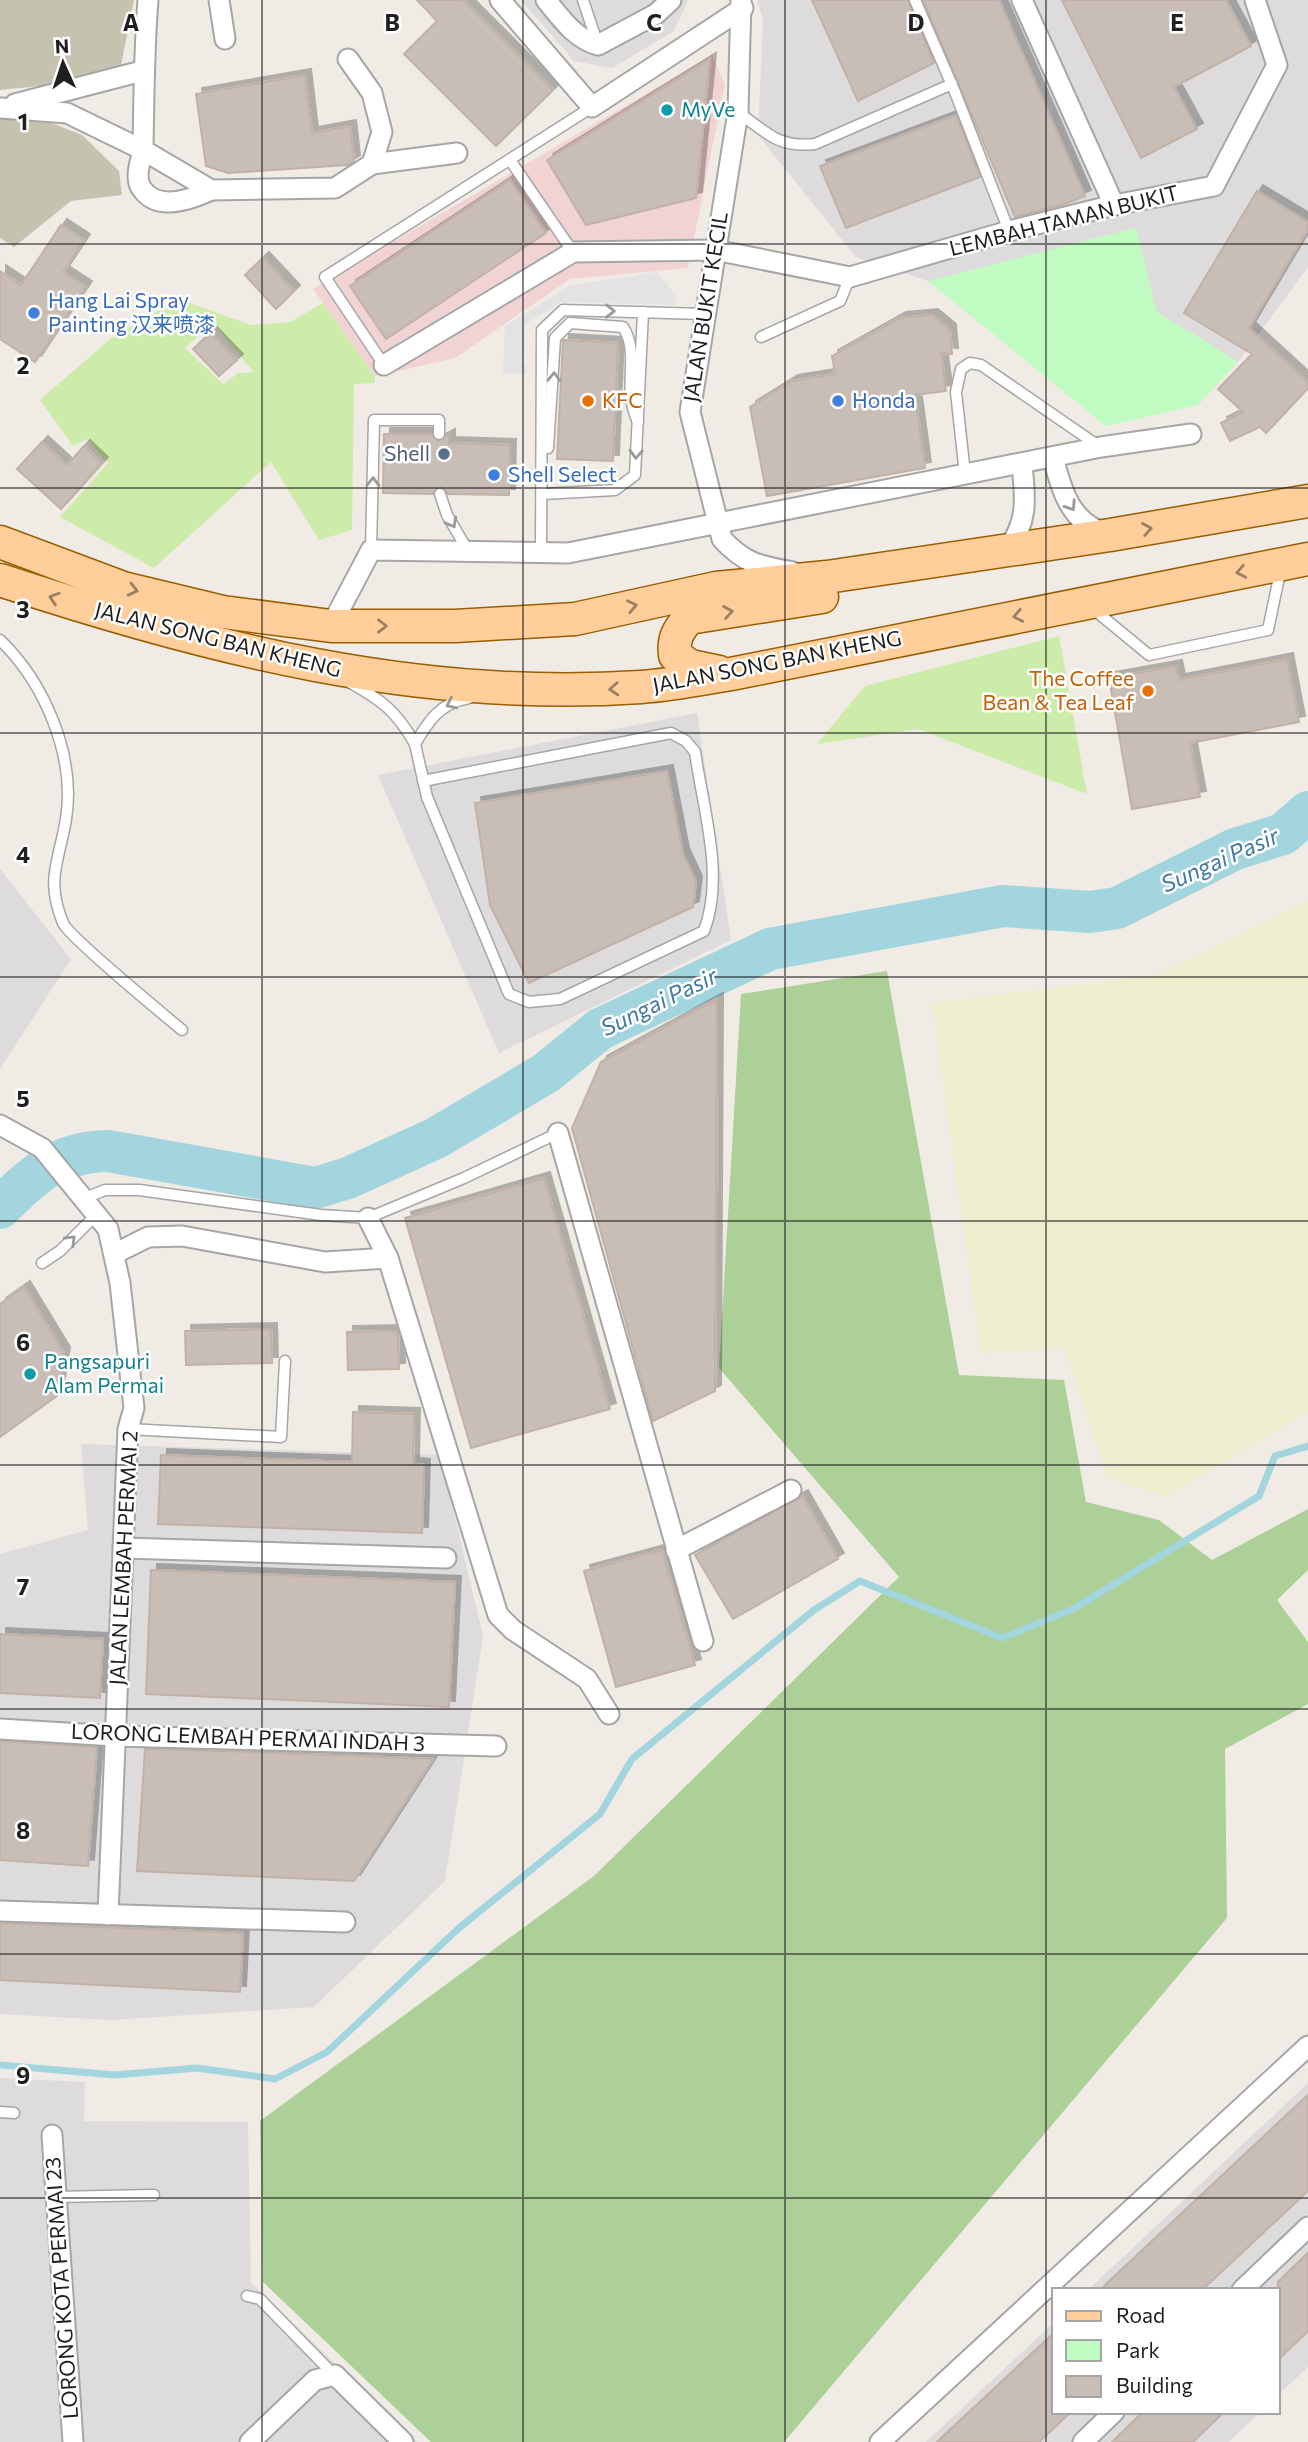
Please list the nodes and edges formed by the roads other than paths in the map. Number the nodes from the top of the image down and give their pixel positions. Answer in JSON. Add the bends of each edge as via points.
{"nodes":[{"id":1,"x":148,"y":0,"type":"edge"},
{"id":2,"x":219,"y":0,"type":"edge"},
{"id":3,"x":500,"y":0,"type":"edge"},
{"id":4,"x":546,"y":0,"type":"edge"},
{"id":5,"x":583,"y":0,"type":"edge"},
{"id":6,"x":671,"y":0,"type":"edge"},
{"id":7,"x":915,"y":0,"type":"edge"},
{"id":8,"x":1022,"y":0,"type":"edge"},
{"id":9,"x":1255,"y":0,"type":"edge"},
{"id":10,"x":742,"y":4,"type":"edge"},
{"id":11,"x":226,"y":39,"type":"dead end"},
{"id":12,"x":598,"y":46,"type":"junction"},
{"id":13,"x":348,"y":59,"type":"dead end"},
{"id":14,"x":142,"y":71,"type":"junction"},
{"id":15,"x":952,"y":83,"type":"junction"},
{"id":16,"x":592,"y":107,"type":"junction"},
{"id":17,"x":1,"y":108,"type":"edge"},
{"id":18,"x":738,"y":112,"type":"junction"},
{"id":19,"x":143,"y":150,"type":"junction"},
{"id":20,"x":457,"y":153,"type":"dead end"},
{"id":21,"x":510,"y":160,"type":"junction"},
{"id":22,"x":372,"y":164,"type":"junction"},
{"id":23,"x":211,"y":190,"type":"junction"},
{"id":24,"x":1114,"y":205,"type":"junction"},
{"id":25,"x":1009,"y":231,"type":"junction"},
{"id":26,"x":715,"y":250,"type":"junction"},
{"id":27,"x":573,"y":253,"type":"junction"},
{"id":28,"x":850,"y":277,"type":"junction"},
{"id":29,"x":643,"y":312,"type":"junction"},
{"id":30,"x":704,"y":314,"type":"junction"},
{"id":31,"x":761,"y":337,"type":"dead end"},
{"id":32,"x":384,"y":365,"type":"joint"},
{"id":33,"x":638,"y":422,"type":"junction"},
{"id":34,"x":1191,"y":434,"type":"dead end"},
{"id":35,"x":439,"y":435,"type":"dead end"},
{"id":36,"x":1101,"y":447,"type":"junction"},
{"id":37,"x":1053,"y":458,"type":"junction"},
{"id":38,"x":1022,"y":464,"type":"junction"},
{"id":39,"x":965,"y":474,"type":"junction"},
{"id":40,"x":440,"y":494,"type":"dead end"},
{"id":41,"x":543,"y":494,"type":"junction"},
{"id":42,"x":1308,"y":501,"type":"edge"},
{"id":43,"x":717,"y":525,"type":"junction"},
{"id":44,"x":1110,"y":535,"type":"junction"},
{"id":45,"x":0,"y":542,"type":"edge"},
{"id":46,"x":1047,"y":543,"type":"junction"},
{"id":47,"x":1008,"y":549,"type":"junction"},
{"id":48,"x":371,"y":550,"type":"junction"},
{"id":49,"x":468,"y":551,"type":"junction"},
{"id":50,"x":541,"y":553,"type":"junction"},
{"id":51,"x":1295,"y":562,"type":"edge"},
{"id":52,"x":827,"y":577,"type":"junction"},
{"id":53,"x":0,"y":580,"type":"edge"},
{"id":54,"x":1085,"y":602,"type":"junction"},
{"id":55,"x":331,"y":626,"type":"junction"},
{"id":56,"x":0,"y":640,"type":"edge"},
{"id":57,"x":324,"y":668,"type":"junction"},
{"id":58,"x":731,"y":674,"type":"junction"},
{"id":59,"x":517,"y":690,"type":"junction"},
{"id":60,"x":415,"y":744,"type":"junction"},
{"id":61,"x":423,"y":781,"type":"junction"},
{"id":62,"x":182,"y":1030,"type":"dead end"},
{"id":63,"x":0,"y":1125,"type":"edge"},
{"id":64,"x":558,"y":1133,"type":"joint"},
{"id":65,"x":91,"y":1206,"type":"junction"},
{"id":66,"x":368,"y":1218,"type":"junction"},
{"id":67,"x":116,"y":1253,"type":"junction"},
{"id":68,"x":388,"y":1258,"type":"junction"},
{"id":69,"x":42,"y":1263,"type":"dead end"},
{"id":70,"x":285,"y":1360,"type":"dead end"},
{"id":71,"x":128,"y":1429,"type":"junction"},
{"id":72,"x":791,"y":1490,"type":"dead end"},
{"id":73,"x":123,"y":1548,"type":"junction"},
{"id":74,"x":676,"y":1550,"type":"junction"},
{"id":75,"x":446,"y":1558,"type":"dead end"},
{"id":76,"x":703,"y":1642,"type":"dead end"},
{"id":77,"x":609,"y":1714,"type":"dead end"},
{"id":78,"x":0,"y":1729,"type":"edge"},
{"id":79,"x":115,"y":1736,"type":"junction"},
{"id":80,"x":496,"y":1746,"type":"dead end"},
{"id":81,"x":0,"y":1911,"type":"edge"},
{"id":82,"x":108,"y":1915,"type":"junction"},
{"id":83,"x":345,"y":1922,"type":"dead end"},
{"id":84,"x":1308,"y":2046,"type":"edge"},
{"id":85,"x":0,"y":2112,"type":"edge"},
{"id":86,"x":15,"y":2113,"type":"dead end"},
{"id":87,"x":51,"y":2135,"type":"dead end"},
{"id":88,"x":154,"y":2195,"type":"dead end"},
{"id":89,"x":56,"y":2197,"type":"junction"},
{"id":90,"x":1308,"y":2227,"type":"edge"},
{"id":91,"x":1244,"y":2288,"type":"edge"},
{"id":92,"x":247,"y":2296,"type":"dead end"},
{"id":93,"x":335,"y":2375,"type":"junction"},
{"id":94,"x":1112,"y":2414,"type":"edge"},
{"id":95,"x":73,"y":2442,"type":"edge"},
{"id":96,"x":250,"y":2442,"type":"edge"},
{"id":97,"x":403,"y":2442,"type":"edge"},
{"id":98,"x":880,"y":2442,"type":"edge"},
{"id":99,"x":1083,"y":2442,"type":"edge"}],
"edges":[{"from":1,"to":14,"type":"street"},
{"from":2,"to":11,"type":"street"},
{"from":3,"to":16,"type":"street"},
{"from":4,"to":12,"type":"street","via":[[585,42]]},
{"from":5,"to":12,"type":"lane"},
{"from":6,"to":12,"type":"street","via":[[656,15]]},
{"from":7,"to":15,"type":"lane"},
{"from":8,"to":24,"type":"street"},
{"from":9,"to":24,"type":"street","name":"LEMBAH TAMAN BUKIT","via":[[1277,65],[1214,186]]},
{"from":10,"to":16,"type":"street"},
{"from":10,"to":18,"type":"street","name":"JALAN BUKIT KECIL"},
{"from":13,"to":22,"type":"street","via":[[372,93],[382,132]]},
{"from":14,"to":17,"type":"street"},
{"from":14,"to":19,"type":"street"},
{"from":15,"to":18,"type":"lane","via":[[815,144],[793,146],[776,139]]},
{"from":15,"to":25,"type":"lane"},
{"from":16,"to":21,"type":"lane"},
{"from":17,"to":19,"type":"street","via":[[67,113]]},
{"from":18,"to":26,"type":"street","name":"JALAN BUKIT KECIL"},
{"from":19,"to":23,"type":"street"},
{"from":19,"to":23,"type":"street","via":[[137,178],[142,190],[162,202],[189,201]]},
{"from":20,"to":22,"type":"street"},
{"from":21,"to":27,"type":"lane"},
{"from":21,"to":32,"type":"lane","via":[[325,277]]},
{"from":22,"to":23,"type":"street","via":[[335,188]]},
{"from":24,"to":25,"type":"street","name":"LEMBAH TAMAN BUKIT"},
{"from":25,"to":28,"type":"street","name":"LEMBAH TAMAN BUKIT"},
{"from":26,"to":27,"type":"street","name":"LEMBAH TAMAN BUKIT"},
{"from":26,"to":28,"type":"street","name":"LEMBAH TAMAN BUKIT"},
{"from":26,"to":30,"type":"street","name":"JALAN BUKIT KECIL"},
{"from":27,"to":32,"type":"street"},
{"from":28,"to":31,"type":"lane","via":[[840,301]]},
{"from":29,"to":30,"type":"lane"},
{"from":29,"to":33,"type":"lane"},
{"from":41,"to":29,"type":"lane","one_way":true,"via":[[542,330],[563,310]]},
{"from":30,"to":43,"type":"street","name":"JALAN BUKIT KECIL","via":[[690,412]]},
{"from":33,"to":41,"type":"lane","one_way":true,"via":[[635,475],[615,490]]},
{"from":41,"to":33,"type":"lane","one_way":true,"via":[[555,338],[560,330],[570,323],[623,327],[631,340],[629,404]]},
{"from":34,"to":36,"type":"street"},
{"from":48,"to":35,"type":"lane","one_way":true,"via":[[374,420],[439,420]]},
{"from":36,"to":37,"type":"street"},
{"from":36,"to":39,"type":"lane","via":[[981,365],[970,363],[961,369],[956,392]]},
{"from":37,"to":38,"type":"street"},
{"from":37,"to":44,"type":"street","one_way":true,"via":[[1068,504],[1086,527]]},
{"from":38,"to":39,"type":"street"},
{"from":38,"to":47,"type":"street","via":[[1024,517]]},
{"from":39,"to":43,"type":"street"},
{"from":40,"to":49,"type":"lane","one_way":true},
{"from":41,"to":50,"type":"lane"},
{"from":44,"to":42,"type":"main road","name":"JALAN SONG BAN KHENG","one_way":true},
{"from":43,"to":50,"type":"street","via":[[568,553]]},
{"from":43,"to":52,"type":"street","name":"JALAN BUKIT KECIL","via":[[735,554],[754,565]]},
{"from":44,"to":46,"type":"main road","name":"JALAN SONG BAN KHENG"},
{"from":45,"to":55,"type":"main road","name":"JALAN SONG BAN KHENG","one_way":true,"via":[[123,588],[223,612]]},
{"from":46,"to":47,"type":"main road","name":"JALAN SONG BAN KHENG"},
{"from":58,"to":46,"type":"main road","one_way":true,"via":[[690,666],[675,655],[673,643],[689,618],[1005,568],[1032,559]]},
{"from":47,"to":52,"type":"main road","name":"JALAN SONG BAN KHENG"},
{"from":48,"to":49,"type":"street"},
{"from":48,"to":55,"type":"street"},
{"from":49,"to":50,"type":"street"},
{"from":51,"to":54,"type":"main road","name":"JALAN SONG BAN KHENG","one_way":true},
{"from":51,"to":54,"type":"lane","via":[[1268,630],[1149,655]]},
{"from":55,"to":52,"type":"main road","name":"JALAN SONG BAN KHENG","one_way":true,"via":[[455,626],[575,618],[716,588]]},
{"from":57,"to":53,"type":"main road","name":"JALAN SONG BAN KHENG","one_way":true,"via":[[135,624]]},
{"from":54,"to":58,"type":"main road","name":"JALAN SONG BAN KHENG","one_way":true},
{"from":56,"to":62,"type":"lane","via":[[19,659],[51,716],[68,778],[66,817],[52,881],[64,926]]},
{"from":57,"to":59,"type":"main road","name":"JALAN SONG BAN KHENG"},
{"from":57,"to":60,"type":"lane","via":[[382,701],[399,717]]},
{"from":58,"to":59,"type":"main road","name":"JALAN SONG BAN KHENG","one_way":true,"via":[[645,687]]},
{"from":59,"to":60,"type":"lane","one_way":true,"via":[[452,701],[430,717]]},
{"from":60,"to":61,"type":"lane"},
{"from":61,"to":61,"type":"lane","via":[[509,994],[529,1002],[560,999],[704,931],[714,882],[695,752],[679,737],[671,733]]},
{"from":63,"to":65,"type":"street","name":"JALAN LEMBAH PERMAI 2","via":[[42,1148]]},
{"from":64,"to":66,"type":"lane"},
{"from":64,"to":74,"type":"street"},
{"from":65,"to":66,"type":"lane","via":[[105,1190],[139,1190]]},
{"from":65,"to":67,"type":"street","name":"JALAN LEMBAH PERMAI 2","via":[[108,1229]]},
{"from":69,"to":65,"type":"lane","one_way":true,"via":[[60,1251]]},
{"from":66,"to":68,"type":"street"},
{"from":67,"to":68,"type":"street","via":[[148,1237],[182,1236],[326,1262]]},
{"from":67,"to":71,"type":"street","name":"JALAN LEMBAH PERMAI 2","via":[[134,1408]]},
{"from":68,"to":77,"type":"street","via":[[498,1615],[587,1679]]},
{"from":70,"to":71,"type":"lane","via":[[281,1437]]},
{"from":71,"to":73,"type":"street","name":"JALAN LEMBAH PERMAI 2"},
{"from":72,"to":74,"type":"street"},
{"from":73,"to":75,"type":"street"},
{"from":73,"to":79,"type":"street","name":"JALAN LEMBAH PERMAI 2"},
{"from":74,"to":76,"type":"street"},
{"from":78,"to":79,"type":"street","name":"LORONG LEMBAH PERMAI INDAH 3"},
{"from":79,"to":80,"type":"street","name":"LORONG LEMBAH PERMAI INDAH 3"},
{"from":79,"to":82,"type":"street","name":"JALAN LEMBAH PERMAI 2"},
{"from":81,"to":82,"type":"street"},
{"from":82,"to":83,"type":"street"},
{"from":84,"to":98,"type":"street"},
{"from":85,"to":86,"type":"lane"},
{"from":87,"to":89,"type":"street","name":"LORONG KOTA PERMAI 23"},
{"from":88,"to":89,"type":"lane"},
{"from":89,"to":95,"type":"street","name":"LORONG KOTA PERMAI 23"},
{"from":90,"to":91,"type":"street"},
{"from":92,"to":93,"type":"lane","via":[[260,2299]]},
{"from":93,"to":96,"type":"street","via":[[316,2379]]},
{"from":93,"to":97,"type":"street"},
{"from":94,"to":99,"type":"street"}]}
